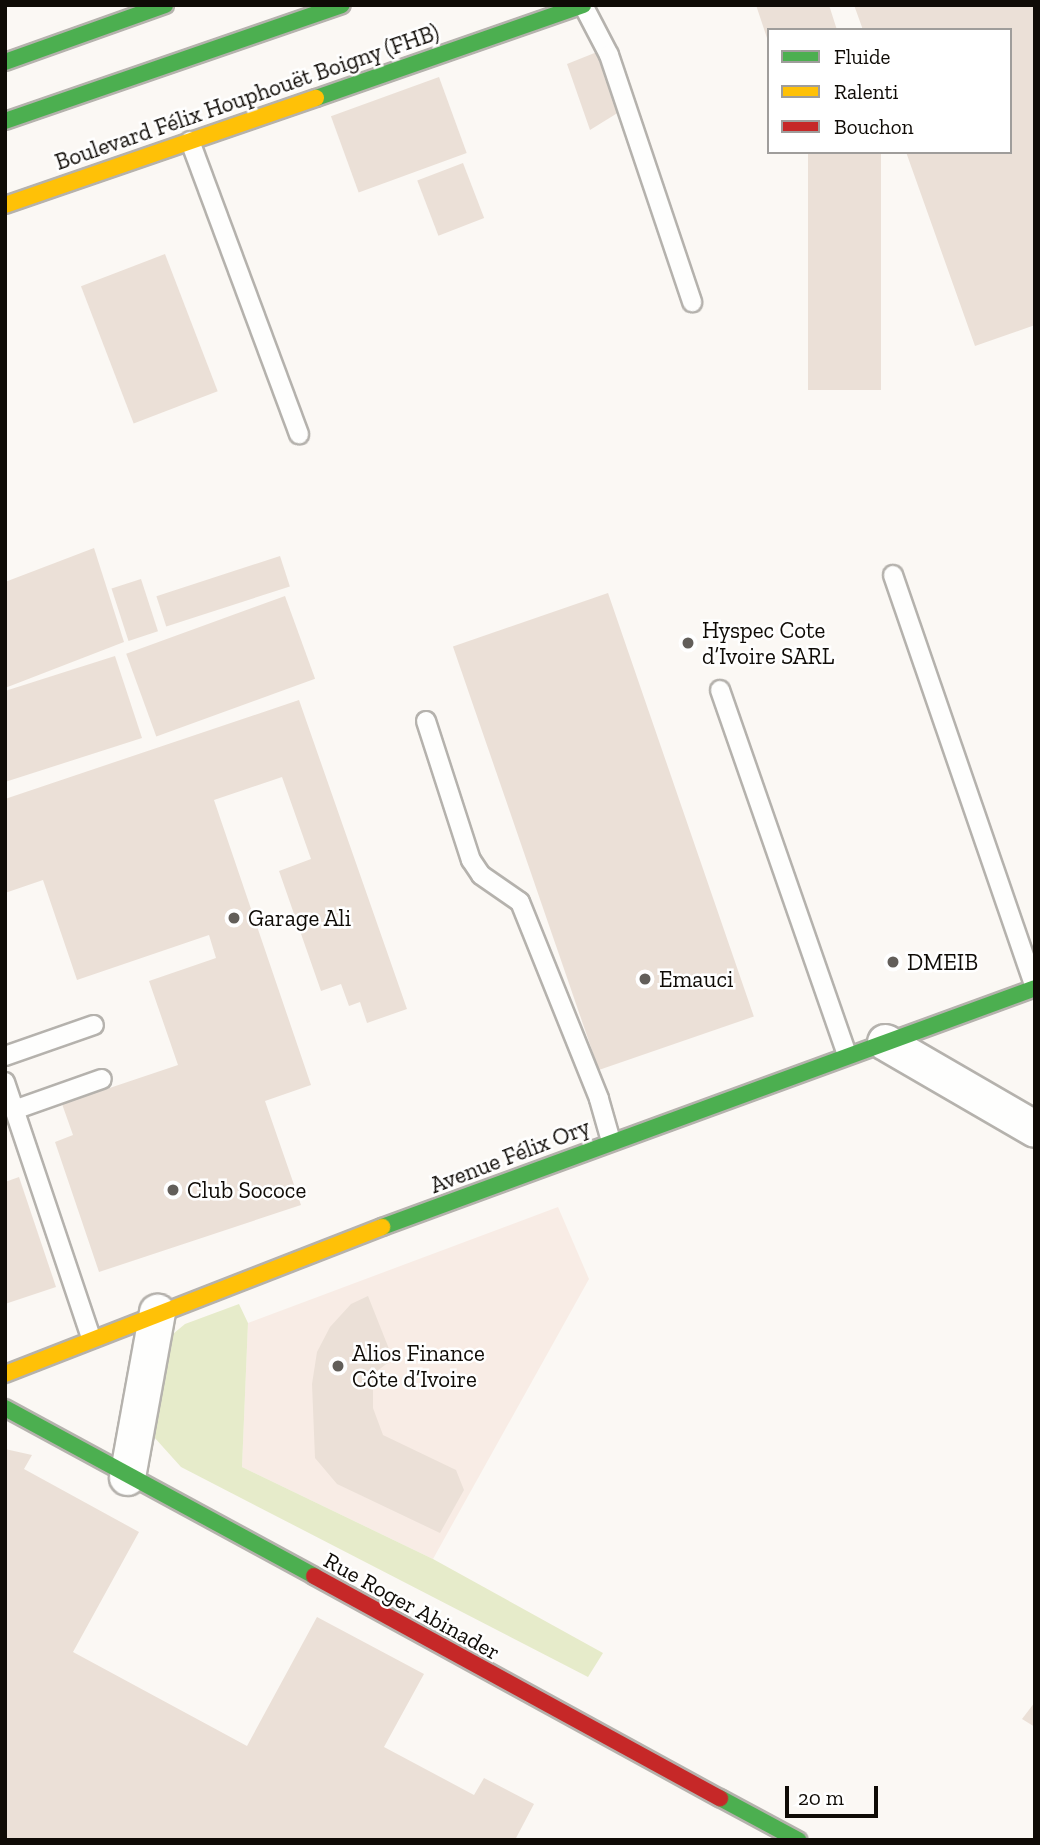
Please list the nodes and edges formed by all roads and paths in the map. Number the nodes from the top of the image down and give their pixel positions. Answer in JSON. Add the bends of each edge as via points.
{"nodes":[{"id":1,"x":165,"y":5,"type":"edge"},
{"id":2,"x":342,"y":5,"type":"edge"},
{"id":3,"x":583,"y":5,"type":"edge"},
{"id":4,"x":5,"y":62,"type":"edge"},
{"id":5,"x":5,"y":121,"type":"edge"},
{"id":6,"x":190,"y":141,"type":"junction"},
{"id":7,"x":5,"y":205,"type":"edge"},
{"id":8,"x":692,"y":302,"type":"dead end"},
{"id":9,"x":299,"y":434,"type":"dead end"},
{"id":10,"x":893,"y":575,"type":"dead end"},
{"id":11,"x":720,"y":690,"type":"dead end"},
{"id":12,"x":426,"y":721,"type":"dead end"},
{"id":13,"x":1035,"y":988,"type":"edge"},
{"id":14,"x":94,"y":1025,"type":"dead end"},
{"id":15,"x":885,"y":1042,"type":"junction"},
{"id":16,"x":848,"y":1055,"type":"junction"},
{"id":17,"x":5,"y":1056,"type":"edge"},
{"id":18,"x":102,"y":1079,"type":"dead end"},
{"id":19,"x":5,"y":1082,"type":"edge"},
{"id":20,"x":15,"y":1110,"type":"junction"},
{"id":21,"x":1035,"y":1129,"type":"edge"},
{"id":22,"x":611,"y":1141,"type":"junction"},
{"id":23,"x":157,"y":1312,"type":"junction"},
{"id":24,"x":91,"y":1338,"type":"junction"},
{"id":25,"x":5,"y":1374,"type":"edge"},
{"id":26,"x":5,"y":1408,"type":"edge"},
{"id":27,"x":127,"y":1477,"type":"junction"},
{"id":28,"x":798,"y":1840,"type":"edge"}],
"edges":[{"from":1,"to":4,"type":"street"},
{"from":2,"to":5,"type":"street"},
{"from":3,"to":6,"type":"street","name":"Boulevard Félix Houphouët Boigny (FHB)"},
{"from":3,"to":8,"type":"lane","via":[[609,55]]},
{"from":6,"to":7,"type":"street","name":"Boulevard Félix Houphouët Boigny (FHB)"},
{"from":6,"to":9,"type":"lane"},
{"from":10,"to":13,"type":"lane"},
{"from":11,"to":16,"type":"lane"},
{"from":12,"to":22,"type":"lane","via":[[471,860],[481,875],[520,902],[599,1099]]},
{"from":13,"to":15,"type":"street","name":"Avenue Félix Ory"},
{"from":14,"to":17,"type":"lane"},
{"from":15,"to":16,"type":"street","name":"Avenue Félix Ory"},
{"from":15,"to":21,"type":"street"},
{"from":16,"to":22,"type":"street","name":"Avenue Félix Ory"},
{"from":18,"to":20,"type":"lane"},
{"from":19,"to":20,"type":"lane"},
{"from":20,"to":24,"type":"lane"},
{"from":22,"to":23,"type":"street","name":"Avenue Félix Ory"},
{"from":23,"to":24,"type":"street","name":"Avenue Félix Ory"},
{"from":23,"to":27,"type":"street"},
{"from":24,"to":25,"type":"street","name":"Avenue Félix Ory"},
{"from":26,"to":27,"type":"street","name":"Rue Roger Abinader"},
{"from":27,"to":28,"type":"street","name":"Rue Roger Abinader"}]}
